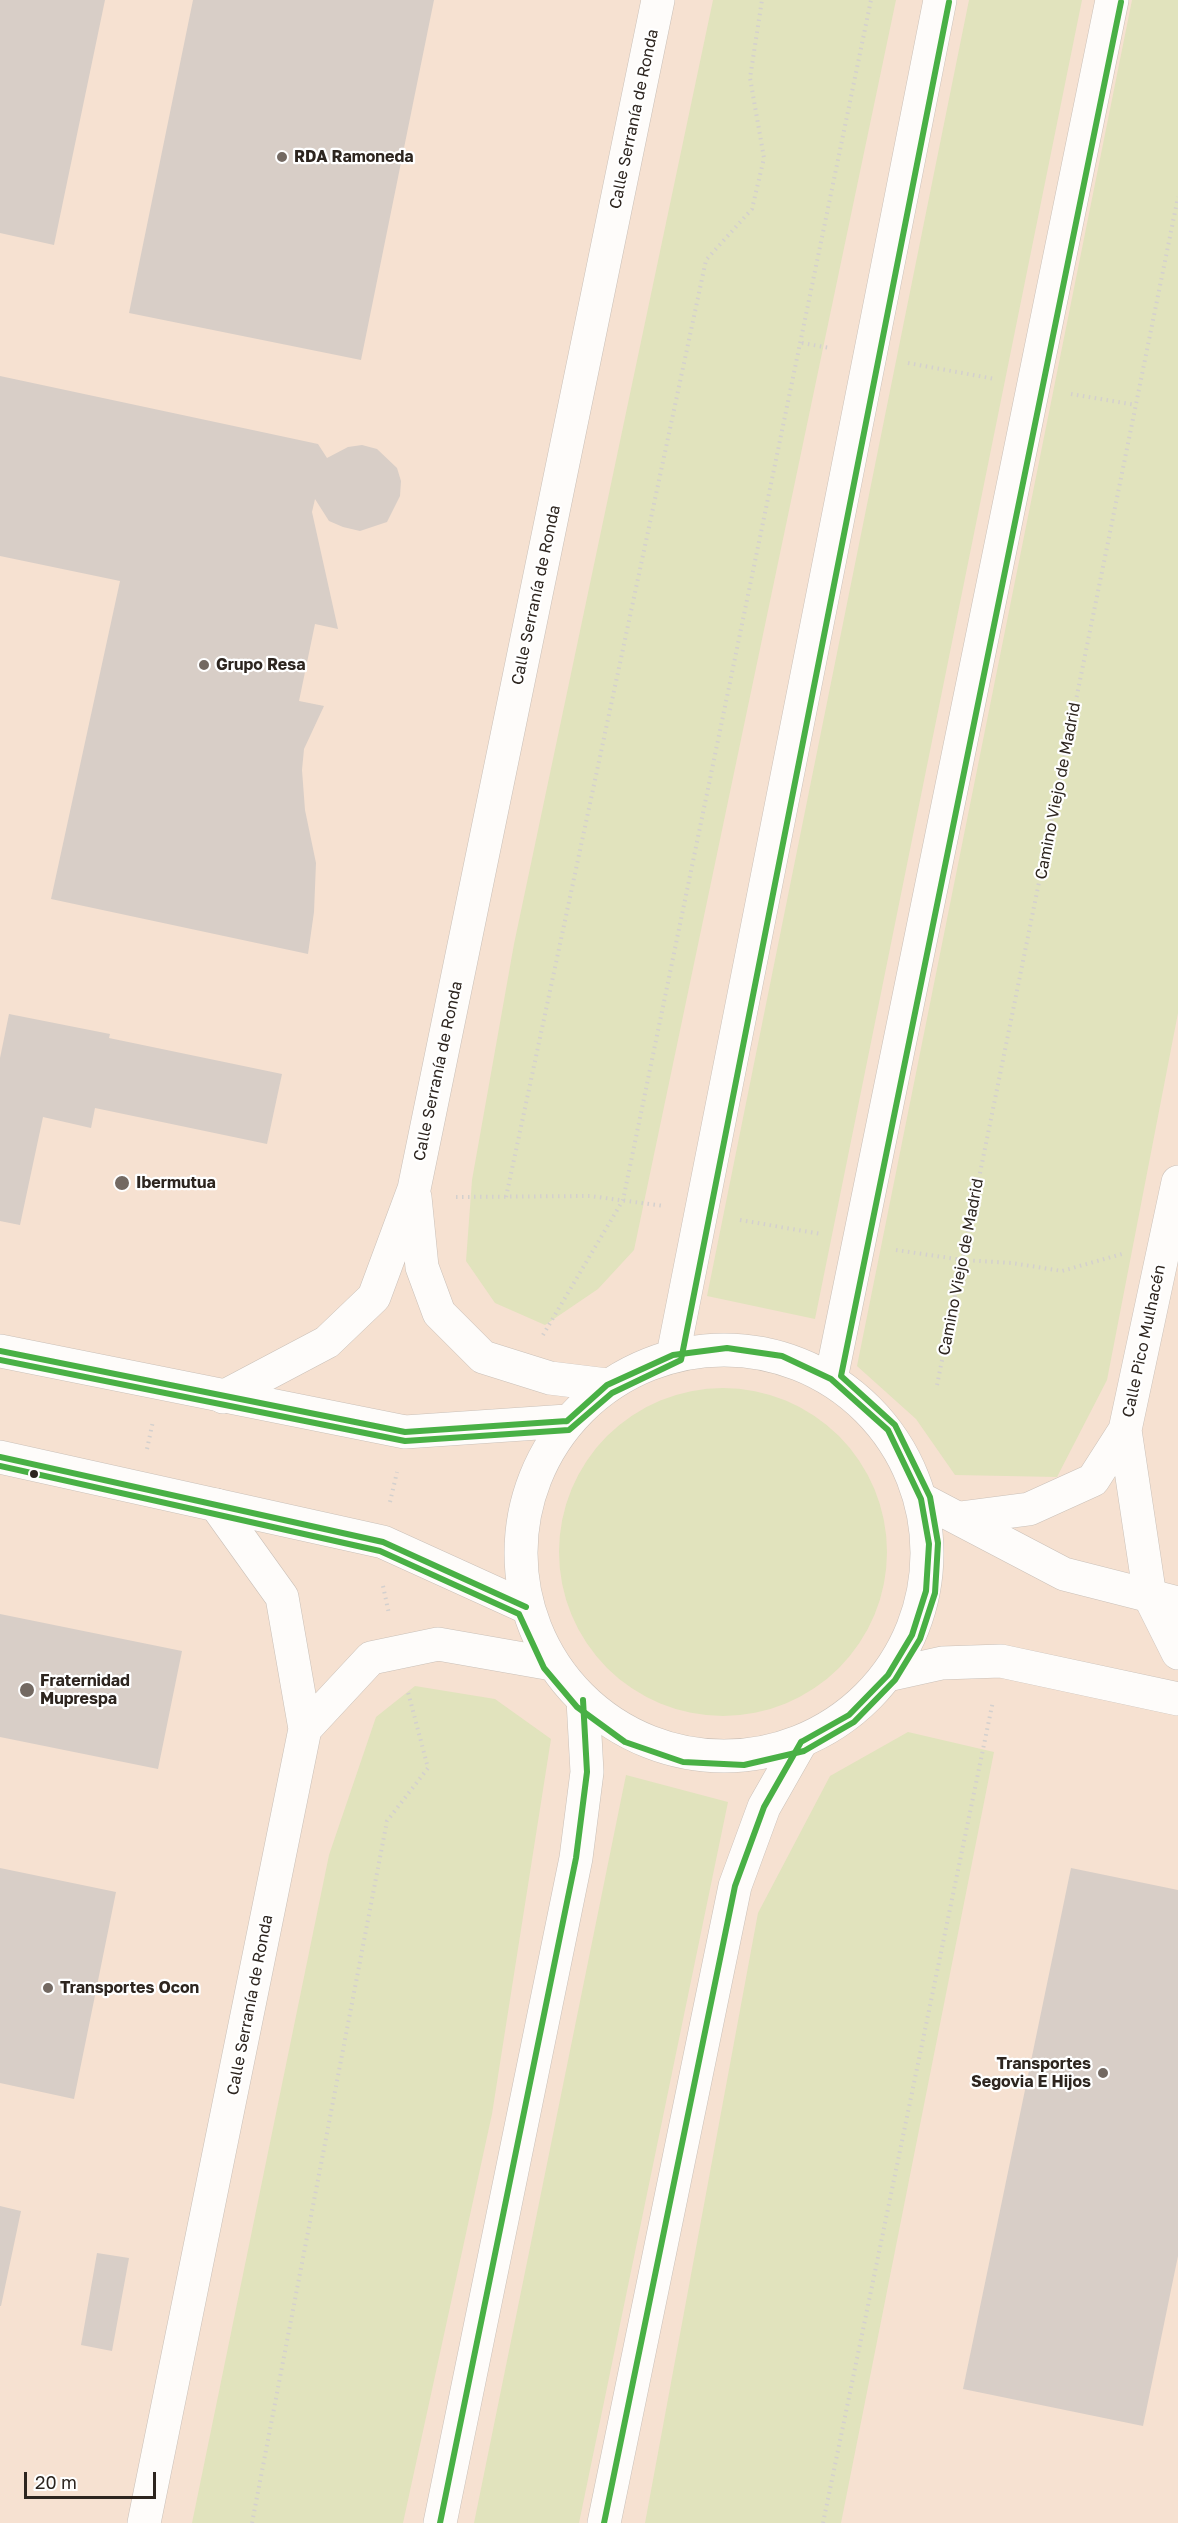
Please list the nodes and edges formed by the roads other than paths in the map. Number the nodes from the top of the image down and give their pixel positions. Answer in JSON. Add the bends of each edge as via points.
{"nodes":[{"id":1,"x":658,"y":0,"type":"edge"},
{"id":2,"x":940,"y":0,"type":"edge"},
{"id":3,"x":1112,"y":0,"type":"edge"},
{"id":4,"x":1178,"y":1182,"type":"edge"},
{"id":5,"x":414,"y":1190,"type":"junction"},
{"id":6,"x":0,"y":1351,"type":"edge"},
{"id":7,"x":673,"y":1355,"type":"junction"},
{"id":8,"x":831,"y":1378,"type":"junction"},
{"id":9,"x":607,"y":1385,"type":"junction"},
{"id":10,"x":223,"y":1397,"type":"junction"},
{"id":11,"x":567,"y":1421,"type":"junction"},
{"id":12,"x":1125,"y":1430,"type":"junction"},
{"id":13,"x":0,"y":1457,"type":"edge"},
{"id":14,"x":921,"y":1499,"type":"junction"},
{"id":15,"x":216,"y":1505,"type":"junction"},
{"id":16,"x":960,"y":1518,"type":"junction"},
{"id":17,"x":1164,"y":1600,"type":"edge"},
{"id":18,"x":526,"y":1607,"type":"junction"},
{"id":19,"x":1178,"y":1653,"type":"edge"},
{"id":20,"x":552,"y":1664,"type":"junction"},
{"id":21,"x":888,"y":1675,"type":"junction"},
{"id":22,"x":1178,"y":1699,"type":"edge"},
{"id":23,"x":583,"y":1700,"type":"junction"},
{"id":24,"x":305,"y":1730,"type":"junction"},
{"id":25,"x":801,"y":1742,"type":"junction"},
{"id":26,"x":144,"y":2523,"type":"edge"},
{"id":27,"x":440,"y":2523,"type":"edge"},
{"id":28,"x":604,"y":2523,"type":"edge"}],
"edges":[{"from":1,"to":5,"type":"street","name":"Calle Serranía de Ronda"},
{"from":2,"to":7,"type":"street"},
{"from":3,"to":8,"type":"street"},
{"from":4,"to":12,"type":"street","name":"Calle Pico Mulhacén"},
{"from":5,"to":9,"type":"street","via":[[422,1267],[439,1313],[460,1335],[483,1357],[550,1378]]},
{"from":5,"to":10,"type":"street","via":[[374,1297],[327,1342]]},
{"from":6,"to":10,"type":"street"},
{"from":7,"to":8,"type":"street","via":[[727,1348],[782,1356]]},
{"from":7,"to":9,"type":"street"},
{"from":8,"to":14,"type":"street","via":[[888,1430]]},
{"from":9,"to":11,"type":"street"},
{"from":10,"to":11,"type":"street","via":[[405,1432]]},
{"from":11,"to":18,"type":"street","via":[[540,1462],[524,1509],[519,1558]]},
{"from":12,"to":16,"type":"street","name":"Calle Pico Mulhacén","via":[[1093,1480],[1029,1509]]},
{"from":12,"to":17,"type":"street","name":"Calle Pico Mulhacén"},
{"from":13,"to":15,"type":"street"},
{"from":14,"to":16,"type":"street"},
{"from":14,"to":21,"type":"street","via":[[929,1544],[926,1591],[912,1635]]},
{"from":15,"to":18,"type":"street","via":[[383,1542]]},
{"from":15,"to":24,"type":"street","name":"Calle Serranía de Ronda","via":[[282,1597]]},
{"from":16,"to":17,"type":"street","via":[[1064,1574]]},
{"from":17,"to":19,"type":"street","name":"Calle Pico Mulhacén"},
{"from":18,"to":20,"type":"street"},
{"from":20,"to":23,"type":"street"},
{"from":20,"to":24,"type":"street","via":[[438,1644],[371,1658]]},
{"from":21,"to":22,"type":"street","via":[[942,1663],[1001,1661]]},
{"from":21,"to":25,"type":"street","via":[[849,1715]]},
{"from":23,"to":25,"type":"street","via":[[630,1734],[686,1753],[744,1756]]},
{"from":23,"to":27,"type":"street","via":[[587,1772],[576,1858]]},
{"from":24,"to":26,"type":"street","name":"Calle Serranía de Ronda"},
{"from":25,"to":28,"type":"street","via":[[764,1807],[735,1886]]}]}
